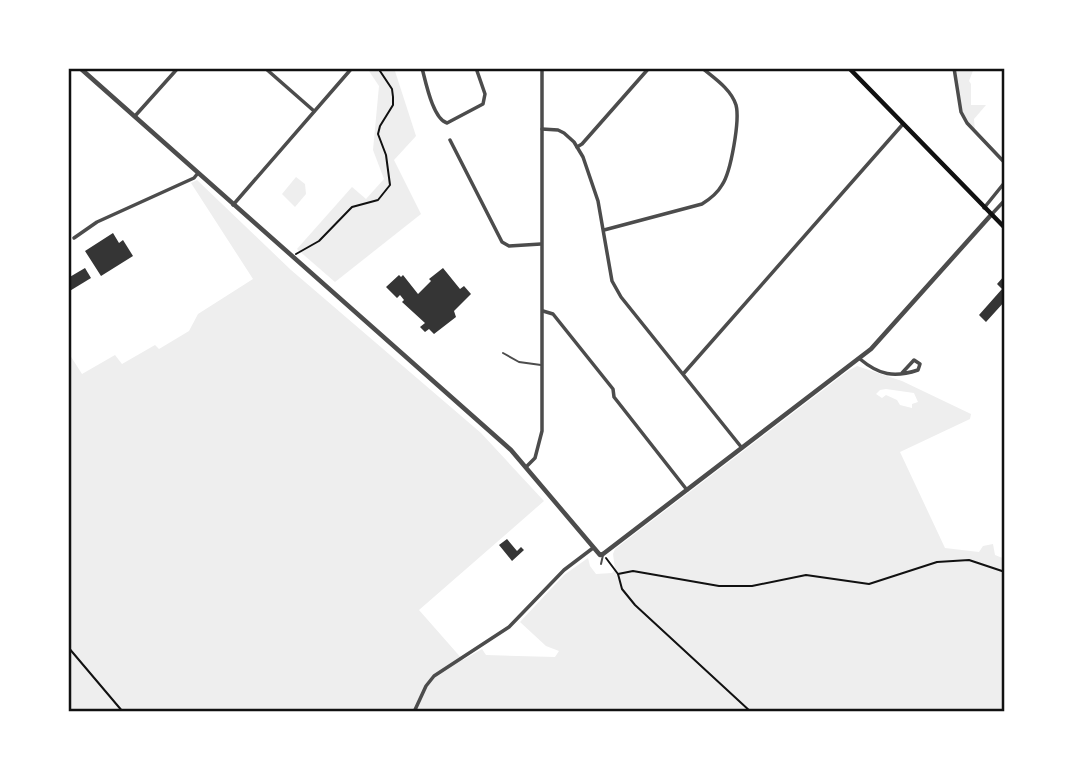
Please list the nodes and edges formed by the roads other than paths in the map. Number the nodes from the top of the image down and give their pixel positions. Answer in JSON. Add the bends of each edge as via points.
{"nodes":[{"id":1,"x":80,"y":68,"type":"edge"},
{"id":2,"x":178,"y":68,"type":"edge"},
{"id":3,"x":265,"y":68,"type":"edge"},
{"id":4,"x":352,"y":68,"type":"edge"},
{"id":5,"x":422,"y":68,"type":"edge"},
{"id":6,"x":477,"y":68,"type":"edge"},
{"id":7,"x":542,"y":68,"type":"edge"},
{"id":8,"x":649,"y":68,"type":"edge"},
{"id":9,"x":702,"y":68,"type":"edge"},
{"id":10,"x":849,"y":68,"type":"edge"},
{"id":11,"x":954,"y":68,"type":"edge"},
{"id":12,"x":314,"y":111,"type":"junction"},
{"id":13,"x":135,"y":116,"type":"junction"},
{"id":14,"x":903,"y":124,"type":"junction"},
{"id":15,"x":542,"y":128,"type":"junction"},
{"id":16,"x":450,"y":140,"type":"dead end"},
{"id":17,"x":577,"y":147,"type":"junction"},
{"id":18,"x":1005,"y":163,"type":"edge"},
{"id":19,"x":198,"y":173,"type":"junction"},
{"id":20,"x":1005,"y":182,"type":"edge"},
{"id":21,"x":1005,"y":201,"type":"edge"},
{"id":22,"x":233,"y":205,"type":"junction"},
{"id":23,"x":984,"y":208,"type":"junction"},
{"id":24,"x":991,"y":215,"type":"junction"},
{"id":25,"x":1005,"y":228,"type":"edge"},
{"id":26,"x":604,"y":230,"type":"junction"},
{"id":27,"x":74,"y":238,"type":"dead end"},
{"id":28,"x":542,"y":244,"type":"junction"},
{"id":29,"x":543,"y":312,"type":"junction"},
{"id":30,"x":503,"y":353,"type":"dead end"},
{"id":31,"x":859,"y":359,"type":"junction"},
{"id":32,"x":542,"y":365,"type":"junction"},
{"id":33,"x":684,"y":373,"type":"junction"},
{"id":34,"x":902,"y":373,"type":"junction"},
{"id":35,"x":742,"y":448,"type":"junction"},
{"id":36,"x":526,"y":467,"type":"junction"},
{"id":37,"x":687,"y":490,"type":"junction"},
{"id":38,"x":593,"y":548,"type":"junction"},
{"id":39,"x":603,"y":554,"type":"junction"},
{"id":40,"x":601,"y":564,"type":"dead end"},
{"id":41,"x":414,"y":712,"type":"edge"}],
"edges":[{"from":1,"to":13,"type":"street"},
{"from":2,"to":13,"type":"street"},
{"from":3,"to":12,"type":"street"},
{"from":4,"to":12,"type":"street"},
{"from":5,"to":6,"type":"street","via":[[436,114],[447,123],[484,101]]},
{"from":7,"to":15,"type":"street"},
{"from":8,"to":17,"type":"street"},
{"from":9,"to":26,"type":"street","via":[[736,105],[723,184],[702,204]]},
{"from":10,"to":14,"type":"main road"},
{"from":11,"to":18,"type":"street","via":[[961,112]]},
{"from":12,"to":22,"type":"street"},
{"from":13,"to":19,"type":"street"},
{"from":14,"to":23,"type":"main road"},
{"from":14,"to":33,"type":"street"},
{"from":15,"to":17,"type":"street","via":[[561,131]]},
{"from":15,"to":28,"type":"street"},
{"from":16,"to":28,"type":"street","via":[[502,242],[509,246]]},
{"from":17,"to":26,"type":"street","via":[[595,189]]},
{"from":19,"to":22,"type":"street"},
{"from":19,"to":27,"type":"street"},
{"from":20,"to":23,"type":"street"},
{"from":21,"to":24,"type":"street"},
{"from":22,"to":36,"type":"street"},
{"from":23,"to":24,"type":"main road"},
{"from":24,"to":25,"type":"main road"},
{"from":24,"to":31,"type":"street"},
{"from":26,"to":33,"type":"street","via":[[612,281]]},
{"from":28,"to":29,"type":"street"},
{"from":29,"to":32,"type":"street"},
{"from":29,"to":37,"type":"street","via":[[553,314]]},
{"from":30,"to":32,"type":"lane","via":[[519,362]]},
{"from":31,"to":34,"type":"street","via":[[892,376]]},
{"from":31,"to":35,"type":"street"},
{"from":32,"to":36,"type":"street","via":[[541,437],[535,458]]},
{"from":33,"to":35,"type":"street"},
{"from":34,"to":34,"type":"street","via":[[918,370],[920,363],[914,360]]},
{"from":35,"to":37,"type":"street"},
{"from":36,"to":38,"type":"street"},
{"from":37,"to":39,"type":"street"},
{"from":38,"to":39,"type":"street"},
{"from":38,"to":41,"type":"street","via":[[557,576],[509,627],[433,676]]},
{"from":39,"to":40,"type":"lane"}]}
